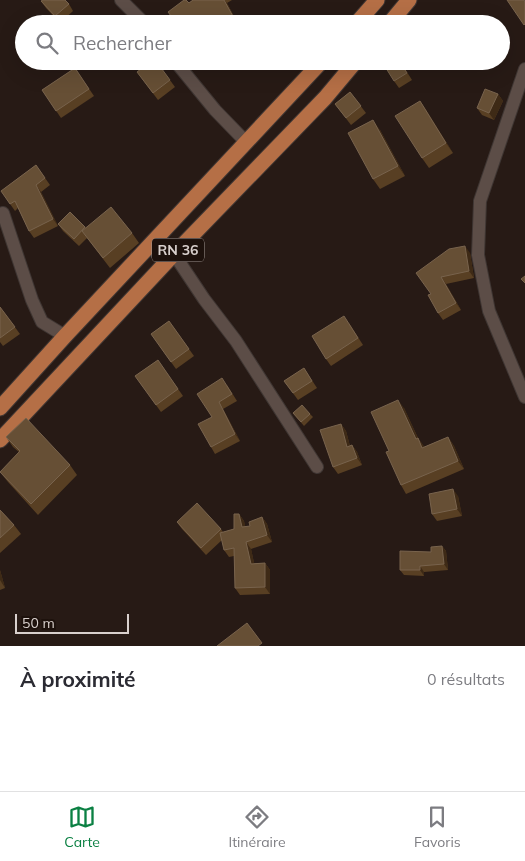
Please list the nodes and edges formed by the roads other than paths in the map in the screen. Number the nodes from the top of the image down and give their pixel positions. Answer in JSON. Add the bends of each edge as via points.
{"nodes":[{"id":1,"x":121,"y":0,"type":"edge"},
{"id":2,"x":377,"y":0,"type":"edge"},
{"id":3,"x":409,"y":0,"type":"edge"},
{"id":4,"x":137,"y":15,"type":"edge"},
{"id":5,"x":364,"y":15,"type":"edge"},
{"id":6,"x":396,"y":15,"type":"edge"},
{"id":7,"x":182,"y":70,"type":"edge"},
{"id":8,"x":314,"y":70,"type":"edge"},
{"id":9,"x":348,"y":70,"type":"edge"},
{"id":10,"x":525,"y":72,"type":"edge"},
{"id":11,"x":247,"y":143,"type":"junction"},
{"id":12,"x":3,"y":213,"type":"dead end"},
{"id":13,"x":174,"y":254,"type":"junction"},
{"id":14,"x":65,"y":336,"type":"junction"},
{"id":15,"x":525,"y":397,"type":"edge"},
{"id":16,"x":0,"y":408,"type":"edge"},
{"id":17,"x":0,"y":440,"type":"edge"},
{"id":18,"x":317,"y":467,"type":"dead end"}],
"edges":[{"from":1,"to":4,"type":"street"},
{"from":2,"to":5,"type":"main road"},
{"from":3,"to":6,"type":"main road"},
{"from":7,"to":11,"type":"street"},
{"from":8,"to":11,"type":"main road","number":"RN 36"},
{"from":9,"to":13,"type":"main road","number":"RN 36"},
{"from":10,"to":15,"type":"street","via":[[480,201],[478,255],[489,311]]},
{"from":11,"to":14,"type":"main road","number":"RN 36"},
{"from":12,"to":14,"type":"street","via":[[42,322]]},
{"from":13,"to":17,"type":"main road","number":"RN 36"},
{"from":13,"to":18,"type":"street"},
{"from":14,"to":16,"type":"main road","number":"RN 36"}]}
